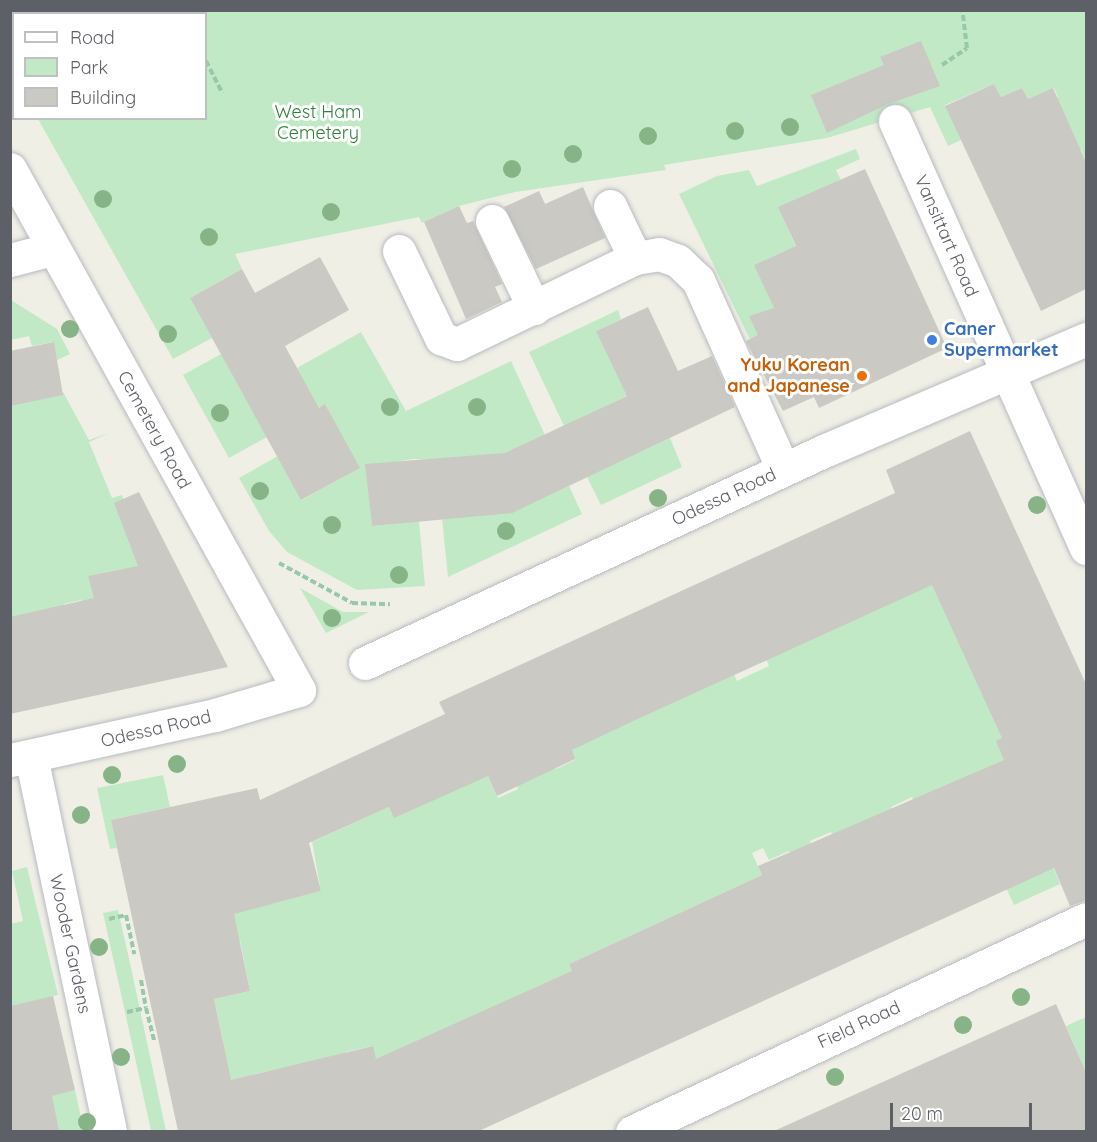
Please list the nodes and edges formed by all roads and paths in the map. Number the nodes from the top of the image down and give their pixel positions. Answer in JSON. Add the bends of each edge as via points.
{"nodes":[{"id":1,"x":962,"y":10,"type":"edge"},
{"id":2,"x":207,"y":64,"type":"edge"},
{"id":3,"x":942,"y":65,"type":"dead end"},
{"id":4,"x":222,"y":93,"type":"dead end"},
{"id":5,"x":895,"y":121,"type":"dead end"},
{"id":6,"x":10,"y":169,"type":"edge"},
{"id":7,"x":610,"y":206,"type":"dead end"},
{"id":8,"x":492,"y":221,"type":"dead end"},
{"id":9,"x":52,"y":249,"type":"junction"},
{"id":10,"x":399,"y":251,"type":"dead end"},
{"id":11,"x":635,"y":258,"type":"junction"},
{"id":12,"x":10,"y":260,"type":"edge"},
{"id":13,"x":534,"y":308,"type":"junction"},
{"id":14,"x":1086,"y":339,"type":"edge"},
{"id":15,"x":1009,"y":375,"type":"junction"},
{"id":16,"x":783,"y":469,"type":"junction"},
{"id":17,"x":1086,"y":548,"type":"edge"},
{"id":18,"x":281,"y":566,"type":"dead end"},
{"id":19,"x":395,"y":604,"type":"dead end"},
{"id":20,"x":365,"y":663,"type":"dead end"},
{"id":21,"x":299,"y":690,"type":"joint"},
{"id":22,"x":21,"y":758,"type":"edge"},
{"id":23,"x":1086,"y":919,"type":"edge"},
{"id":24,"x":105,"y":920,"type":"dead end"},
{"id":25,"x":134,"y":954,"type":"dead end"},
{"id":26,"x":141,"y":980,"type":"dead end"},
{"id":27,"x":146,"y":1008,"type":"junction"},
{"id":28,"x":115,"y":1015,"type":"dead end"},
{"id":29,"x":154,"y":1041,"type":"dead end"},
{"id":30,"x":110,"y":1131,"type":"edge"},
{"id":31,"x":632,"y":1131,"type":"edge"}],
"edges":[{"from":1,"to":3,"type":"path","via":[[966,48]]},
{"from":2,"to":4,"type":"path"},
{"from":5,"to":15,"type":"street","name":"Vansittart Road"},
{"from":6,"to":9,"type":"street","name":"Cemetery Road"},
{"from":7,"to":11,"type":"street"},
{"from":8,"to":13,"type":"street"},
{"from":9,"to":12,"type":"street"},
{"from":9,"to":21,"type":"street","name":"Cemetery Road"},
{"from":10,"to":13,"type":"street","via":[[441,339],[450,344],[467,341]]},
{"from":11,"to":13,"type":"street"},
{"from":11,"to":16,"type":"street","via":[[659,254],[691,269]]},
{"from":14,"to":15,"type":"street","name":"Odessa Road"},
{"from":15,"to":16,"type":"street","name":"Odessa Road"},
{"from":15,"to":17,"type":"street","name":"Vansittart Road"},
{"from":16,"to":20,"type":"street","name":"Odessa Road"},
{"from":18,"to":19,"type":"path","via":[[352,603]]},
{"from":21,"to":22,"type":"street","name":"Odessa Road","via":[[215,715]]},
{"from":22,"to":30,"type":"street","name":"Wooder Gardens"},
{"from":23,"to":31,"type":"street","name":"Field Road"},
{"from":24,"to":25,"type":"path","via":[[126,915]]},
{"from":26,"to":27,"type":"path"},
{"from":27,"to":28,"type":"path"},
{"from":27,"to":29,"type":"path"}]}
